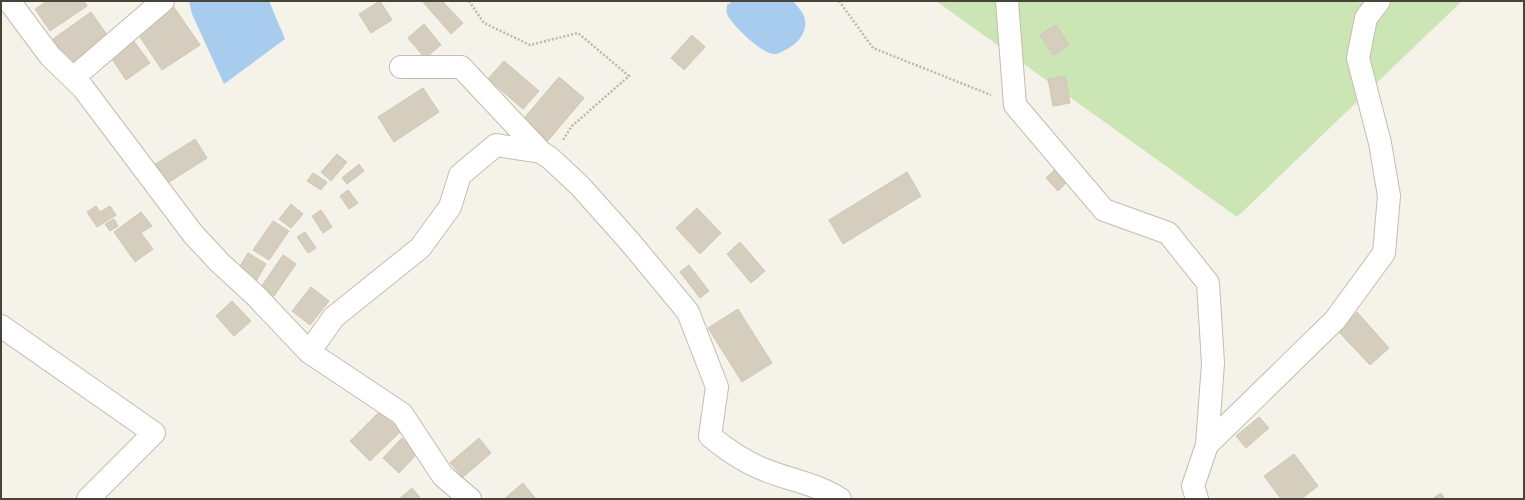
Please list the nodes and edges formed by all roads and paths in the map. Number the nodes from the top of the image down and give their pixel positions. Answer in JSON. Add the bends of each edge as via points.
{"nodes":[{"id":1,"x":9,"y":1,"type":"edge"},
{"id":2,"x":163,"y":1,"type":"edge"},
{"id":3,"x":469,"y":1,"type":"edge"},
{"id":4,"x":839,"y":1,"type":"edge"},
{"id":5,"x":1007,"y":1,"type":"edge"},
{"id":6,"x":1379,"y":1,"type":"edge"},
{"id":7,"x":401,"y":67,"type":"dead end"},
{"id":8,"x":73,"y":78,"type":"junction"},
{"id":9,"x":1015,"y":105,"type":"junction"},
{"id":10,"x":545,"y":155,"type":"junction"},
{"id":11,"x":1,"y":326,"type":"edge"},
{"id":12,"x":309,"y":352,"type":"junction"},
{"id":13,"x":1207,"y":445,"type":"junction"},
{"id":14,"x":88,"y":499,"type":"edge"},
{"id":15,"x":470,"y":499,"type":"edge"},
{"id":16,"x":840,"y":499,"type":"edge"},
{"id":17,"x":1197,"y":499,"type":"edge"}],
"edges":[{"from":1,"to":8,"type":"street","via":[[50,56]]},
{"from":2,"to":8,"type":"street"},
{"from":3,"to":10,"type":"path","via":[[484,23],[530,45],[578,33],[629,76],[572,126]]},
{"from":4,"to":9,"type":"path","via":[[873,48]]},
{"from":5,"to":9,"type":"street"},
{"from":6,"to":13,"type":"street","via":[[1366,18],[1358,58],[1380,143],[1389,196],[1384,253],[1334,320]]},
{"from":7,"to":10,"type":"street","via":[[461,68]]},
{"from":8,"to":12,"type":"street","via":[[193,234]]},
{"from":9,"to":13,"type":"street","via":[[1104,210],[1168,233],[1208,283],[1213,363]]},
{"from":10,"to":12,"type":"street","via":[[496,145],[460,175],[450,208],[420,248],[334,317]]},
{"from":10,"to":16,"type":"street","via":[[580,186],[688,312],[717,387],[710,436],[736,457],[764,470],[828,491]]},
{"from":11,"to":14,"type":"street","via":[[154,433]]},
{"from":12,"to":15,"type":"street","via":[[402,414],[443,476]]},
{"from":13,"to":17,"type":"street","via":[[1193,486]]}]}
